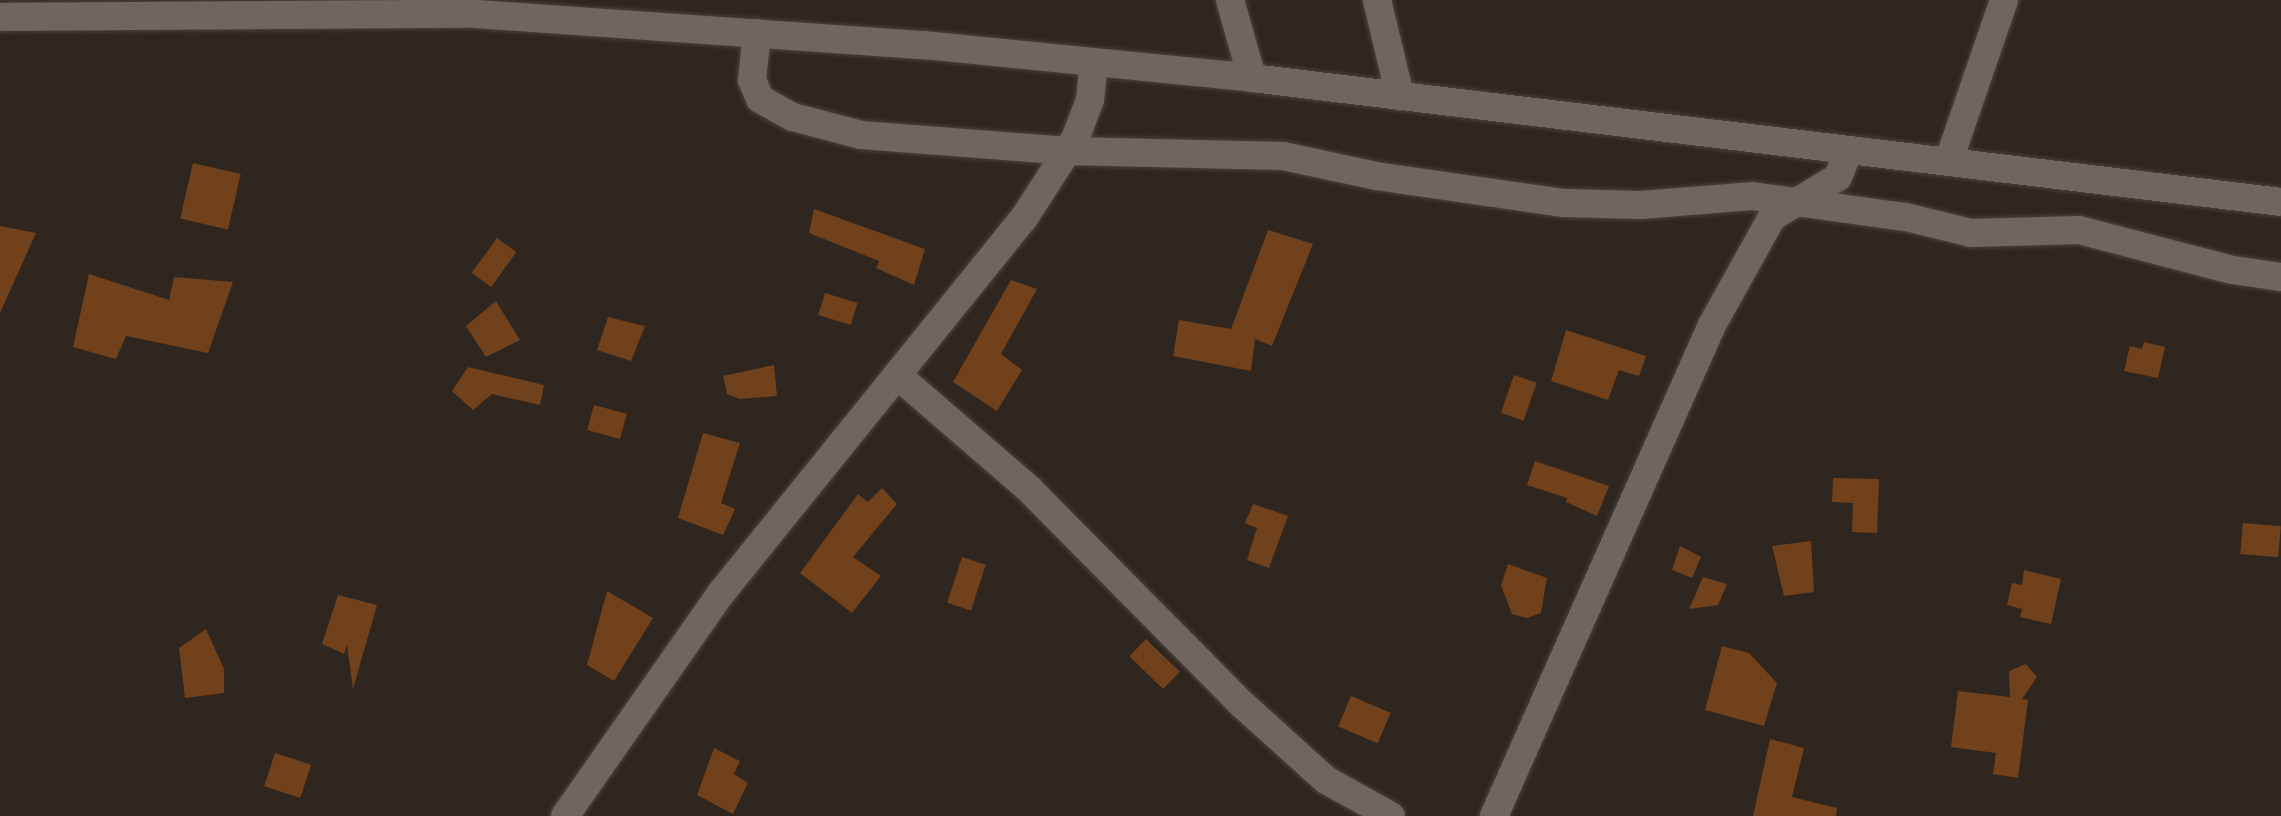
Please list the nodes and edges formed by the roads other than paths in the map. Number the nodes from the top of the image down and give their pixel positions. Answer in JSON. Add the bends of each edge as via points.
{"nodes":[{"id":1,"x":1230,"y":0,"type":"edge"},
{"id":2,"x":1377,"y":0,"type":"edge"},
{"id":3,"x":2004,"y":0,"type":"edge"},
{"id":4,"x":476,"y":7,"type":"edge"},
{"id":5,"x":0,"y":17,"type":"edge"},
{"id":6,"x":757,"y":34,"type":"junction"},
{"id":7,"x":1094,"y":63,"type":"junction"},
{"id":8,"x":1252,"y":78,"type":"junction"},
{"id":9,"x":1400,"y":96,"type":"junction"},
{"id":10,"x":1849,"y":150,"type":"junction"},
{"id":11,"x":1067,"y":151,"type":"junction"},
{"id":12,"x":1948,"y":160,"type":"junction"},
{"id":13,"x":1792,"y":202,"type":"junction"},
{"id":14,"x":2281,"y":202,"type":"edge"},
{"id":15,"x":2281,"y":276,"type":"edge"},
{"id":16,"x":897,"y":375,"type":"junction"},
{"id":17,"x":565,"y":816,"type":"edge"},
{"id":18,"x":1392,"y":816,"type":"edge"},
{"id":19,"x":1494,"y":816,"type":"edge"}],
"edges":[{"from":1,"to":8,"type":"street"},
{"from":2,"to":9,"type":"street"},
{"from":3,"to":12,"type":"street"},
{"from":4,"to":5,"type":"street"},
{"from":4,"to":6,"type":"street"},
{"from":6,"to":7,"type":"street"},
{"from":6,"to":11,"type":"street","via":[[752,80],[760,98],[792,117],[861,135]]},
{"from":7,"to":8,"type":"street"},
{"from":7,"to":11,"type":"street","via":[[1090,100]]},
{"from":8,"to":9,"type":"street"},
{"from":9,"to":10,"type":"street"},
{"from":10,"to":12,"type":"street"},
{"from":10,"to":13,"type":"street","via":[[1838,177]]},
{"from":11,"to":13,"type":"street","via":[[1283,156],[1564,204],[1684,203],[1726,195]]},
{"from":11,"to":16,"type":"street","via":[[1024,218]]},
{"from":12,"to":14,"type":"street"},
{"from":13,"to":15,"type":"street","via":[[1971,233],[2079,230]]},
{"from":13,"to":19,"type":"street","via":[[1772,218],[1712,326]]},
{"from":16,"to":17,"type":"street","via":[[722,592]]},
{"from":16,"to":18,"type":"street","via":[[1030,490],[1326,780]]}]}
